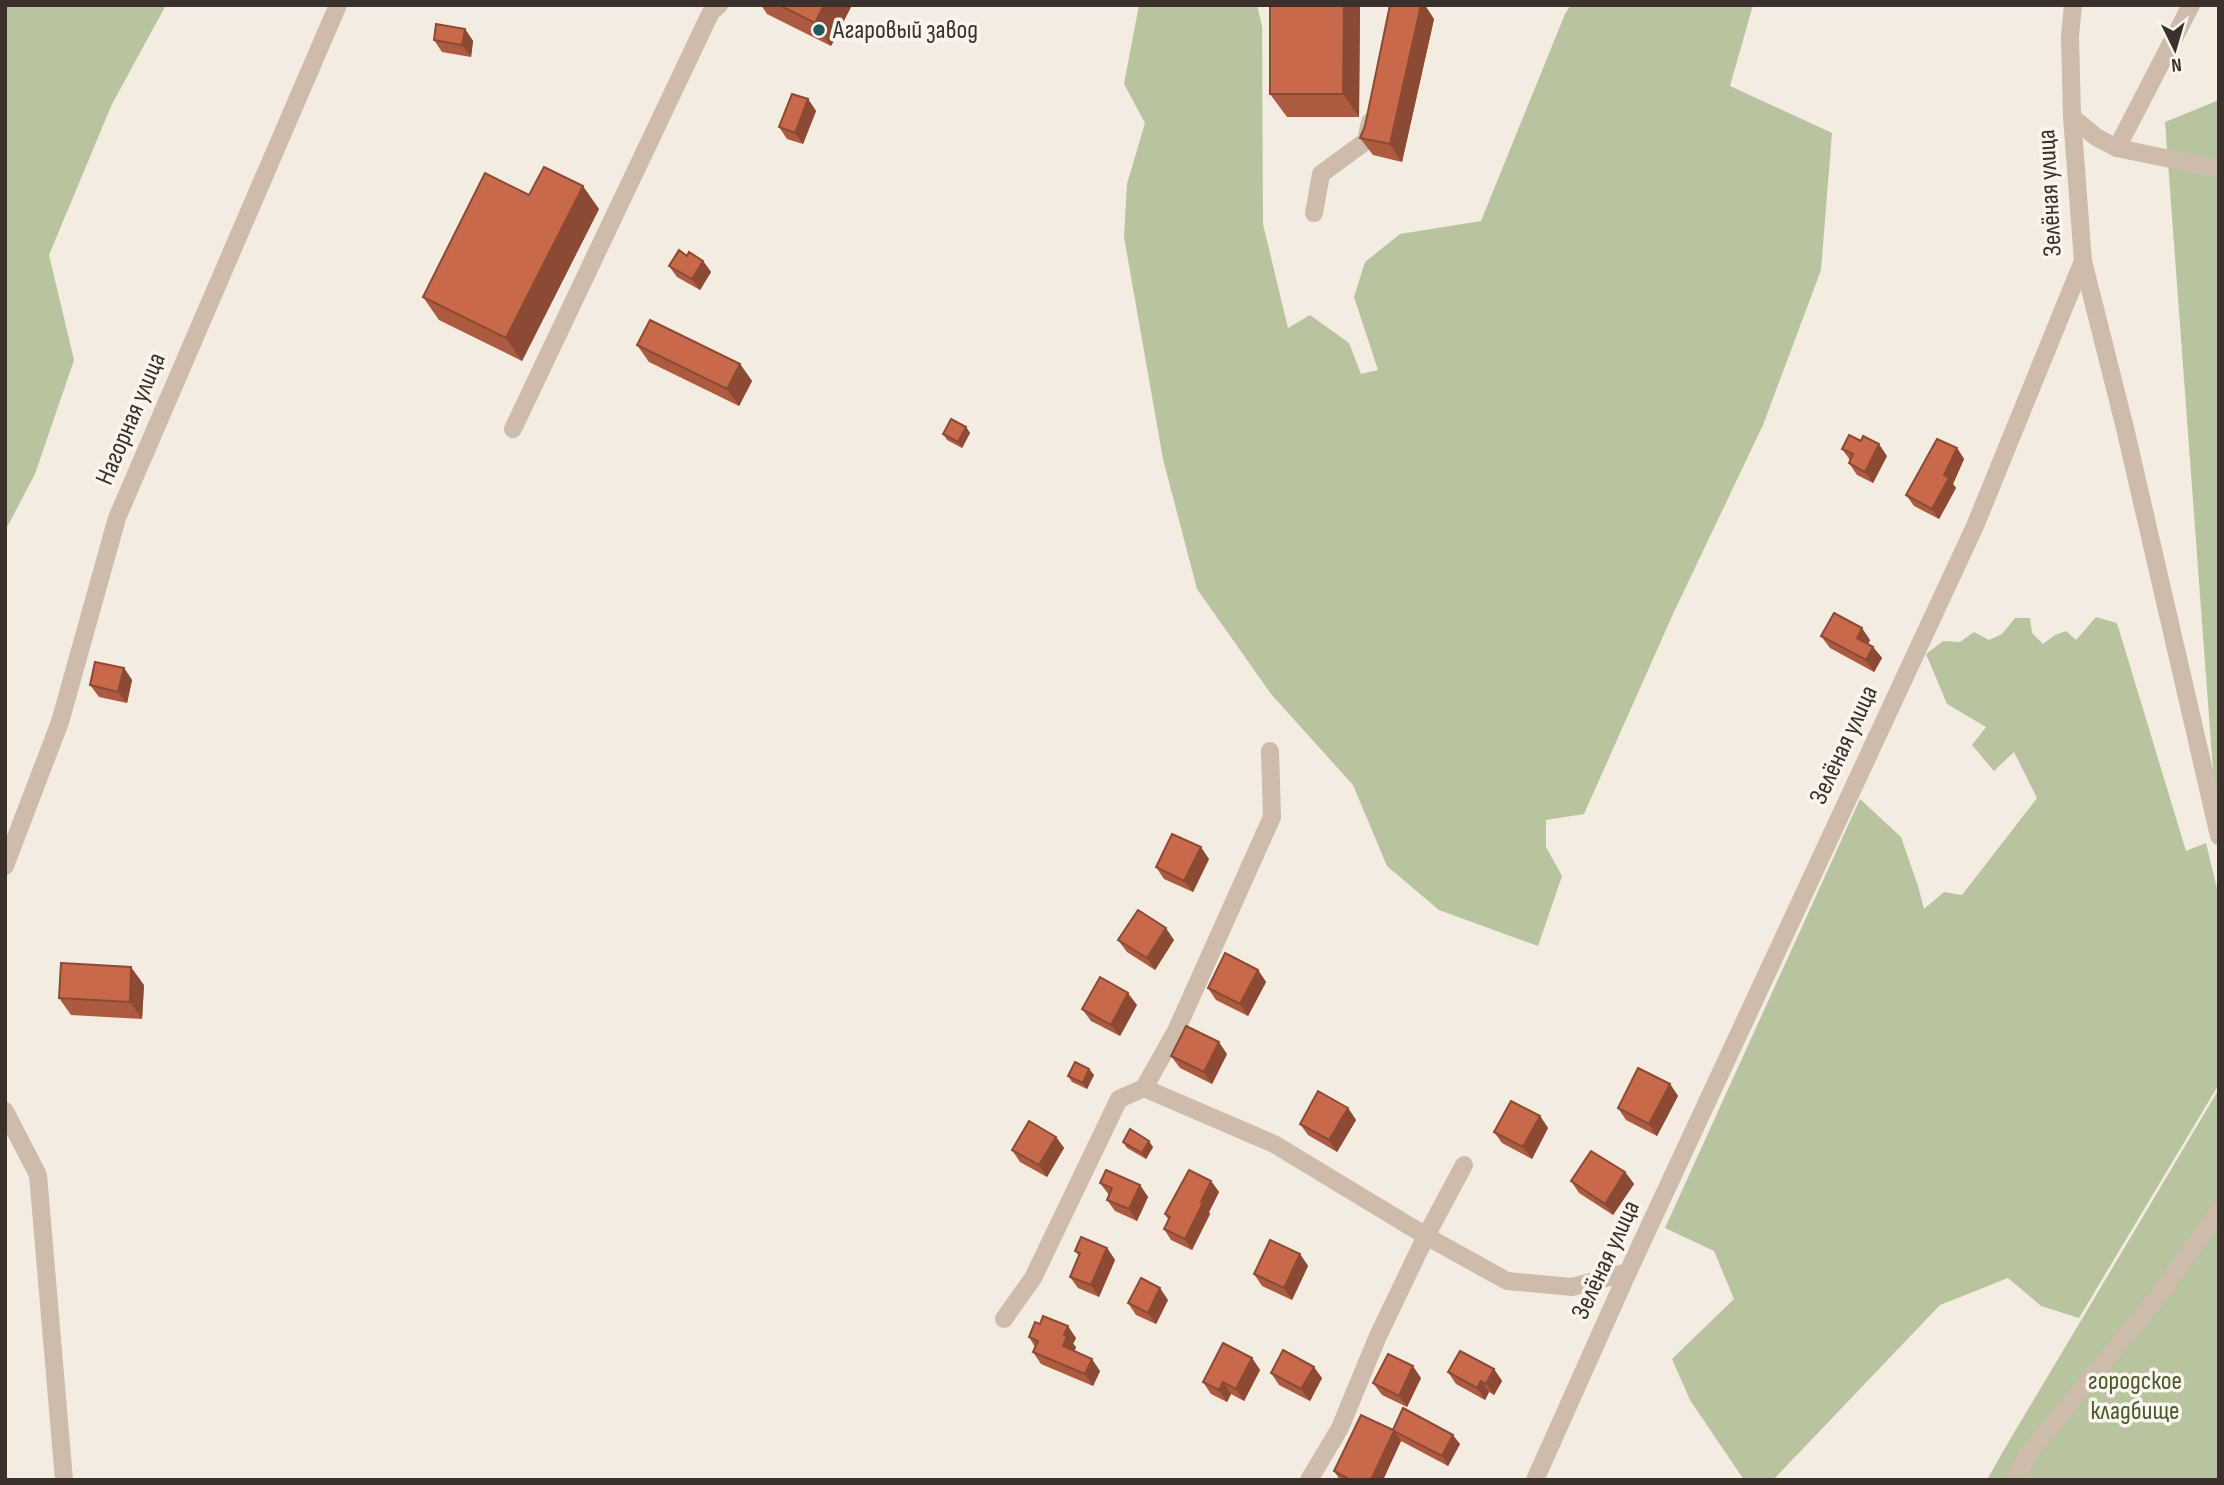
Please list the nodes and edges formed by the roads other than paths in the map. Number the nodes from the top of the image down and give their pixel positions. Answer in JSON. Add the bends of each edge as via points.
{"nodes":[{"id":1,"x":338,"y":5,"type":"edge"},
{"id":2,"x":719,"y":5,"type":"edge"},
{"id":3,"x":2073,"y":5,"type":"edge"},
{"id":4,"x":2191,"y":5,"type":"edge"},
{"id":5,"x":1374,"y":100,"type":"edge"},
{"id":6,"x":2073,"y":117,"type":"junction"},
{"id":7,"x":2117,"y":148,"type":"junction"},
{"id":8,"x":2219,"y":169,"type":"edge"},
{"id":9,"x":1314,"y":213,"type":"dead end"},
{"id":10,"x":2083,"y":261,"type":"junction"},
{"id":11,"x":513,"y":429,"type":"dead end"},
{"id":12,"x":1270,"y":751,"type":"dead end"},
{"id":13,"x":2219,"y":836,"type":"edge"},
{"id":14,"x":5,"y":866,"type":"edge"},
{"id":15,"x":1144,"y":1088,"type":"junction"},
{"id":16,"x":5,"y":1111,"type":"edge"},
{"id":17,"x":1464,"y":1165,"type":"dead end"},
{"id":18,"x":2219,"y":1210,"type":"edge"},
{"id":19,"x":1426,"y":1236,"type":"junction"},
{"id":20,"x":1628,"y":1272,"type":"junction"},
{"id":21,"x":1004,"y":1319,"type":"dead end"},
{"id":22,"x":64,"y":1480,"type":"edge"},
{"id":23,"x":1309,"y":1480,"type":"edge"},
{"id":24,"x":1535,"y":1480,"type":"edge"},
{"id":25,"x":2014,"y":1480,"type":"edge"}],
"edges":[{"from":1,"to":14,"type":"street","name":"Нагорная улица","via":[[117,518],[60,722]]},
{"from":2,"to":11,"type":"street","via":[[711,12]]},
{"from":3,"to":6,"type":"street","name":"Зелёная улица"},
{"from":4,"to":7,"type":"street"},
{"from":5,"to":9,"type":"street","via":[[1366,141],[1321,174]]},
{"from":6,"to":7,"type":"street"},
{"from":6,"to":10,"type":"street","name":"Зелёная улица"},
{"from":7,"to":8,"type":"street"},
{"from":10,"to":13,"type":"street"},
{"from":10,"to":20,"type":"street","name":"Зелёная улица","via":[[1975,526]]},
{"from":12,"to":15,"type":"street","via":[[1272,817],[1176,1031]]},
{"from":15,"to":19,"type":"street","via":[[1274,1144]]},
{"from":15,"to":21,"type":"street","via":[[1119,1099],[1033,1278]]},
{"from":16,"to":22,"type":"street","via":[[38,1175]]},
{"from":17,"to":19,"type":"street"},
{"from":18,"to":25,"type":"street","via":[[2157,1298],[2027,1455]]},
{"from":19,"to":20,"type":"street","via":[[1507,1281],[1572,1287]]},
{"from":19,"to":23,"type":"street","via":[[1340,1428]]},
{"from":20,"to":24,"type":"street","name":"Зелёная улица"}]}
